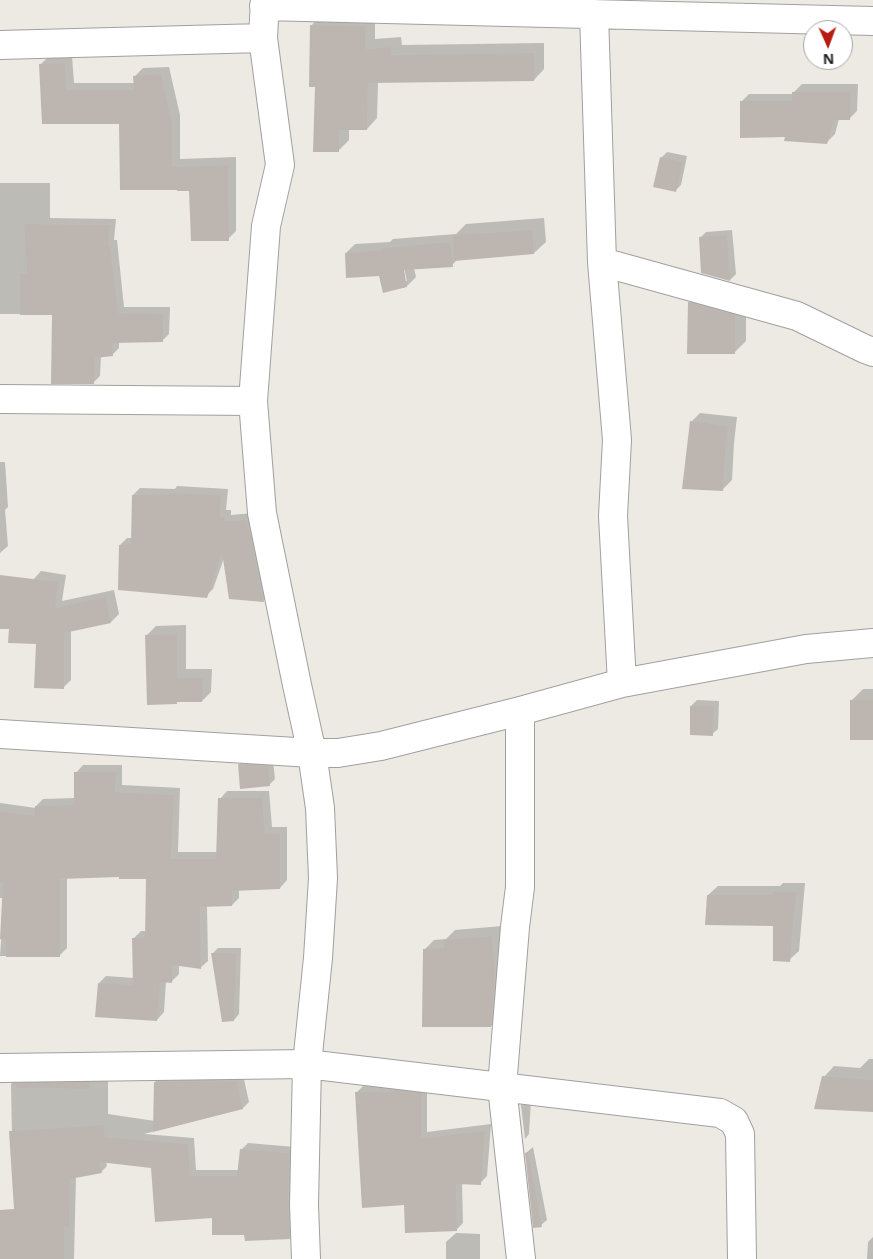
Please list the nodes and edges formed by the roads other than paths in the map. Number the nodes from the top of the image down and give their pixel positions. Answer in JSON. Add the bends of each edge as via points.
{"nodes":[{"id":1,"x":264,"y":3,"type":"edge"},
{"id":2,"x":594,"y":14,"type":"junction"},
{"id":3,"x":859,"y":14,"type":"edge"},
{"id":4,"x":263,"y":38,"type":"junction"},
{"id":5,"x":0,"y":45,"type":"edge"},
{"id":6,"x":602,"y":262,"type":"junction"},
{"id":7,"x":873,"y":352,"type":"edge"},
{"id":8,"x":0,"y":399,"type":"edge"},
{"id":9,"x":253,"y":401,"type":"junction"},
{"id":10,"x":873,"y":643,"type":"edge"},
{"id":11,"x":622,"y":683,"type":"junction"},
{"id":12,"x":520,"y":712,"type":"junction"},
{"id":13,"x":0,"y":734,"type":"edge"},
{"id":14,"x":312,"y":753,"type":"junction"},
{"id":15,"x":307,"y":1064,"type":"junction"},
{"id":16,"x":0,"y":1068,"type":"edge"},
{"id":17,"x":502,"y":1087,"type":"junction"},
{"id":18,"x":306,"y":1259,"type":"edge"},
{"id":19,"x":521,"y":1259,"type":"edge"},
{"id":20,"x":742,"y":1259,"type":"edge"}],
"edges":[{"from":1,"to":2,"type":"street"},
{"from":1,"to":4,"type":"street"},
{"from":2,"to":3,"type":"street"},
{"from":2,"to":6,"type":"street"},
{"from":4,"to":5,"type":"street"},
{"from":4,"to":9,"type":"street","via":[[280,165],[266,226]]},
{"from":6,"to":7,"type":"street","via":[[797,316]]},
{"from":6,"to":11,"type":"street","via":[[617,440],[613,516]]},
{"from":8,"to":9,"type":"street"},
{"from":9,"to":14,"type":"street","via":[[262,513]]},
{"from":10,"to":11,"type":"street","via":[[806,648]]},
{"from":11,"to":12,"type":"street"},
{"from":12,"to":14,"type":"street","via":[[381,746],[338,753]]},
{"from":12,"to":17,"type":"street","via":[[520,888]]},
{"from":13,"to":14,"type":"street"},
{"from":14,"to":15,"type":"street","via":[[320,808],[323,878]]},
{"from":15,"to":16,"type":"street"},
{"from":15,"to":17,"type":"street"},
{"from":15,"to":18,"type":"street"},
{"from":17,"to":19,"type":"street"},
{"from":17,"to":20,"type":"street","via":[[720,1113],[734,1121],[740,1134]]}]}
